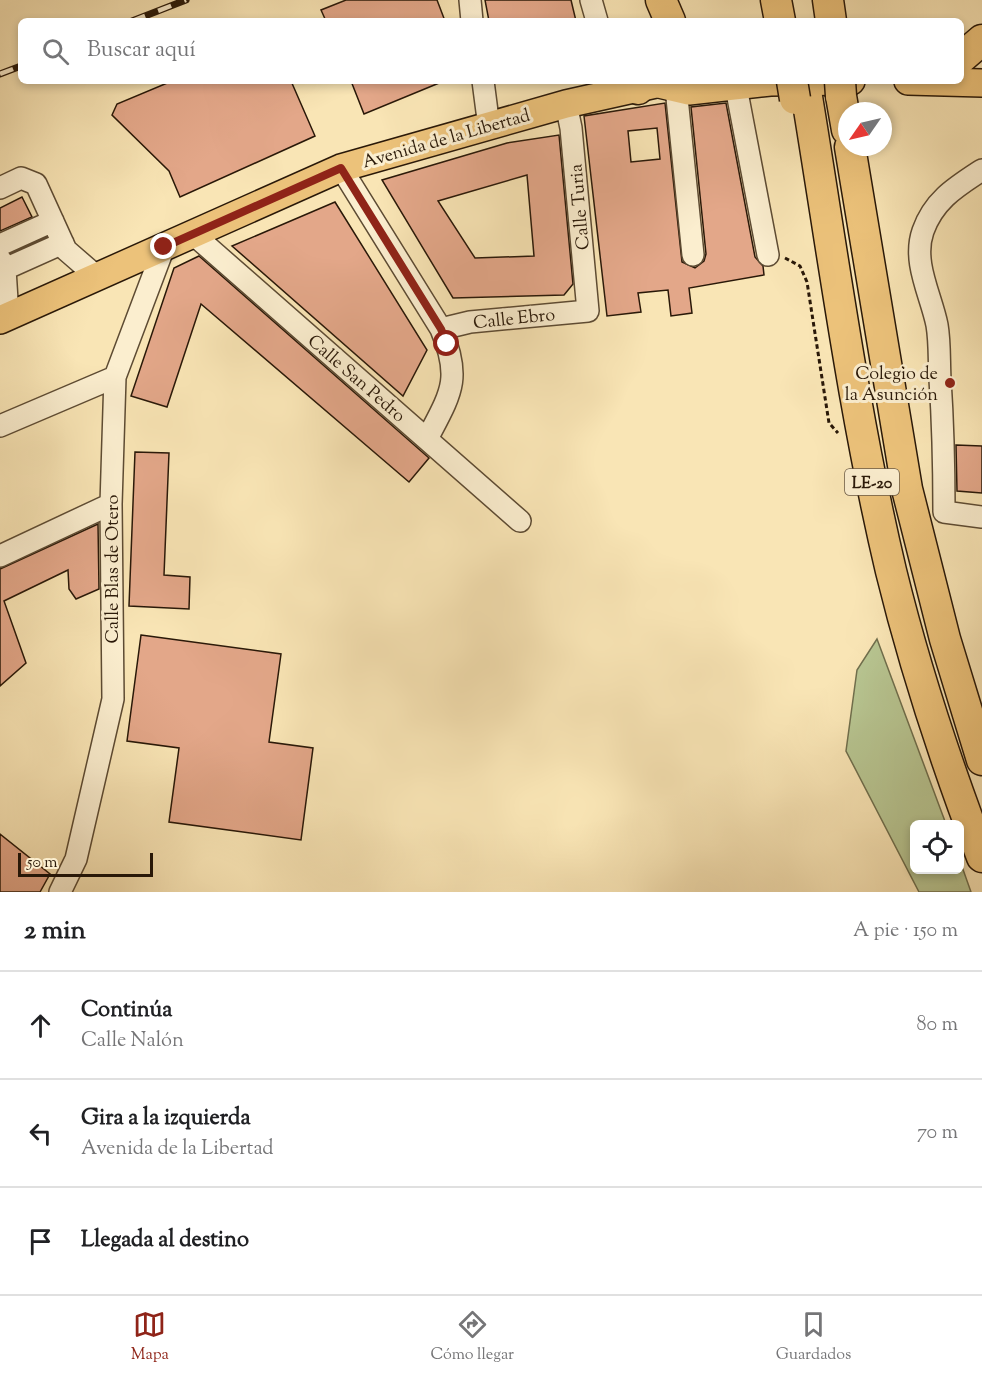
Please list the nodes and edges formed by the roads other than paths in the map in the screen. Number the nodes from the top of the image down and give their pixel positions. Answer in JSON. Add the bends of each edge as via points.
{"nodes":[{"id":1,"x":470,"y":0,"type":"edge"},
{"id":2,"x":591,"y":0,"type":"edge"},
{"id":3,"x":646,"y":0,"type":"edge"},
{"id":4,"x":776,"y":0,"type":"edge"},
{"id":5,"x":792,"y":0,"type":"edge"},
{"id":6,"x":828,"y":0,"type":"edge"},
{"id":7,"x":843,"y":0,"type":"edge"},
{"id":8,"x":665,"y":16,"type":"edge"},
{"id":9,"x":472,"y":18,"type":"edge"},
{"id":10,"x":596,"y":18,"type":"edge"},
{"id":11,"x":779,"y":18,"type":"edge"},
{"id":12,"x":795,"y":18,"type":"edge"},
{"id":13,"x":831,"y":18,"type":"edge"},
{"id":14,"x":846,"y":18,"type":"edge"},
{"id":15,"x":982,"y":40,"type":"edge"},
{"id":16,"x":964,"y":55,"type":"edge"},
{"id":17,"x":964,"y":63,"type":"edge"},
{"id":18,"x":982,"y":63,"type":"edge"},
{"id":19,"x":964,"y":74,"type":"edge"},
{"id":20,"x":982,"y":74,"type":"edge"},
{"id":21,"x":964,"y":83,"type":"edge"},
{"id":22,"x":982,"y":83,"type":"edge"},
{"id":23,"x":483,"y":84,"type":"edge"},
{"id":24,"x":709,"y":84,"type":"edge"},
{"id":25,"x":788,"y":84,"type":"edge"},
{"id":26,"x":678,"y":85,"type":"edge"},
{"id":27,"x":800,"y":89,"type":"edge"},
{"id":28,"x":850,"y":91,"type":"edge"},
{"id":29,"x":566,"y":104,"type":"junction"},
{"id":30,"x":489,"y":127,"type":"junction"},
{"id":31,"x":851,"y":156,"type":"edge"},
{"id":32,"x":863,"y":156,"type":"edge"},
{"id":33,"x":341,"y":168,"type":"junction"},
{"id":34,"x":982,"y":170,"type":"edge"},
{"id":35,"x":0,"y":188,"type":"edge"},
{"id":36,"x":53,"y":221,"type":"junction"},
{"id":37,"x":193,"y":234,"type":"junction"},
{"id":38,"x":63,"y":243,"type":"junction"},
{"id":39,"x":0,"y":245,"type":"edge"},
{"id":40,"x":164,"y":247,"type":"junction"},
{"id":41,"x":693,"y":255,"type":"dead end"},
{"id":42,"x":768,"y":255,"type":"road end"},
{"id":43,"x":2,"y":264,"type":"edge"},
{"id":44,"x":96,"y":276,"type":"junction"},
{"id":45,"x":588,"y":311,"type":"joint"},
{"id":46,"x":4,"y":318,"type":"edge"},
{"id":47,"x":441,"y":329,"type":"junction"},
{"id":48,"x":115,"y":377,"type":"junction"},
{"id":49,"x":893,"y":414,"type":"junction"},
{"id":50,"x":0,"y":426,"type":"edge"},
{"id":51,"x":427,"y":438,"type":"junction"},
{"id":52,"x":111,"y":504,"type":"junction"},
{"id":53,"x":982,"y":517,"type":"edge"},
{"id":54,"x":520,"y":521,"type":"dead end"},
{"id":55,"x":0,"y":556,"type":"edge"},
{"id":56,"x":982,"y":760,"type":"edge"},
{"id":57,"x":982,"y":856,"type":"edge"},
{"id":58,"x":60,"y":892,"type":"edge"}],
"edges":[{"from":1,"to":9,"type":"street"},
{"from":2,"to":10,"type":"street"},
{"from":3,"to":8,"type":"highway"},
{"from":4,"to":11,"type":"highway"},
{"from":5,"to":12,"type":"highway"},
{"from":6,"to":13,"type":"highway"},
{"from":7,"to":14,"type":"highway"},
{"from":15,"to":16,"type":"highway"},
{"from":17,"to":18,"type":"main road"},
{"from":19,"to":20,"type":"main road"},
{"from":21,"to":22,"type":"main road"},
{"from":23,"to":30,"type":"street"},
{"from":24,"to":26,"type":"main road","name":"Avenida de la Libertad"},
{"from":25,"to":28,"type":"main road","name":"Avenida de la Libertad"},
{"from":26,"to":29,"type":"main road","name":"Avenida de la Libertad"},
{"from":26,"to":41,"type":"street"},
{"from":26,"to":42,"type":"street"},
{"from":27,"to":57,"type":"highway","number":"LE-20","via":[[866,452],[894,582],[934,726]]},
{"from":29,"to":30,"type":"main road","name":"Avenida de la Libertad"},
{"from":29,"to":45,"type":"street","name":"Calle Turia","via":[[572,128]]},
{"from":30,"to":33,"type":"main road","name":"Avenida de la Libertad"},
{"from":31,"to":49,"type":"highway","number":"LE-20"},
{"from":32,"to":49,"type":"highway"},
{"from":33,"to":37,"type":"main road","name":"Avenida de la Libertad"},
{"from":33,"to":47,"type":"street"},
{"from":34,"to":53,"type":"street","via":[[948,192],[933,210],[922,233],[921,252],[922,276],[937,326],[944,512]]},
{"from":35,"to":36,"type":"street","via":[[21,178],[36,184]]},
{"from":36,"to":38,"type":"street"},
{"from":36,"to":39,"type":"street"},
{"from":37,"to":40,"type":"main road","name":"Avenida de la Libertad"},
{"from":37,"to":51,"type":"street","name":"Calle San Pedro"},
{"from":38,"to":43,"type":"street"},
{"from":38,"to":44,"type":"street"},
{"from":40,"to":44,"type":"main road","name":"Avenida de la Libertad"},
{"from":40,"to":48,"type":"street","name":"Calle Blas de Otero"},
{"from":43,"to":46,"type":"street"},
{"from":44,"to":46,"type":"main road","name":"Avenida de la Libertad"},
{"from":45,"to":47,"type":"street","name":"Calle Ebro","via":[[470,322]]},
{"from":47,"to":51,"type":"street","via":[[454,369],[450,394]]},
{"from":48,"to":50,"type":"street"},
{"from":48,"to":52,"type":"street","name":"Calle Blas de Otero"},
{"from":49,"to":56,"type":"highway","number":"LE-20","via":[[942,628]]},
{"from":51,"to":54,"type":"street","name":"Calle San Pedro"},
{"from":52,"to":55,"type":"street"},
{"from":52,"to":58,"type":"street","name":"Calle Blas de Otero","via":[[113,699],[76,859]]}]}
